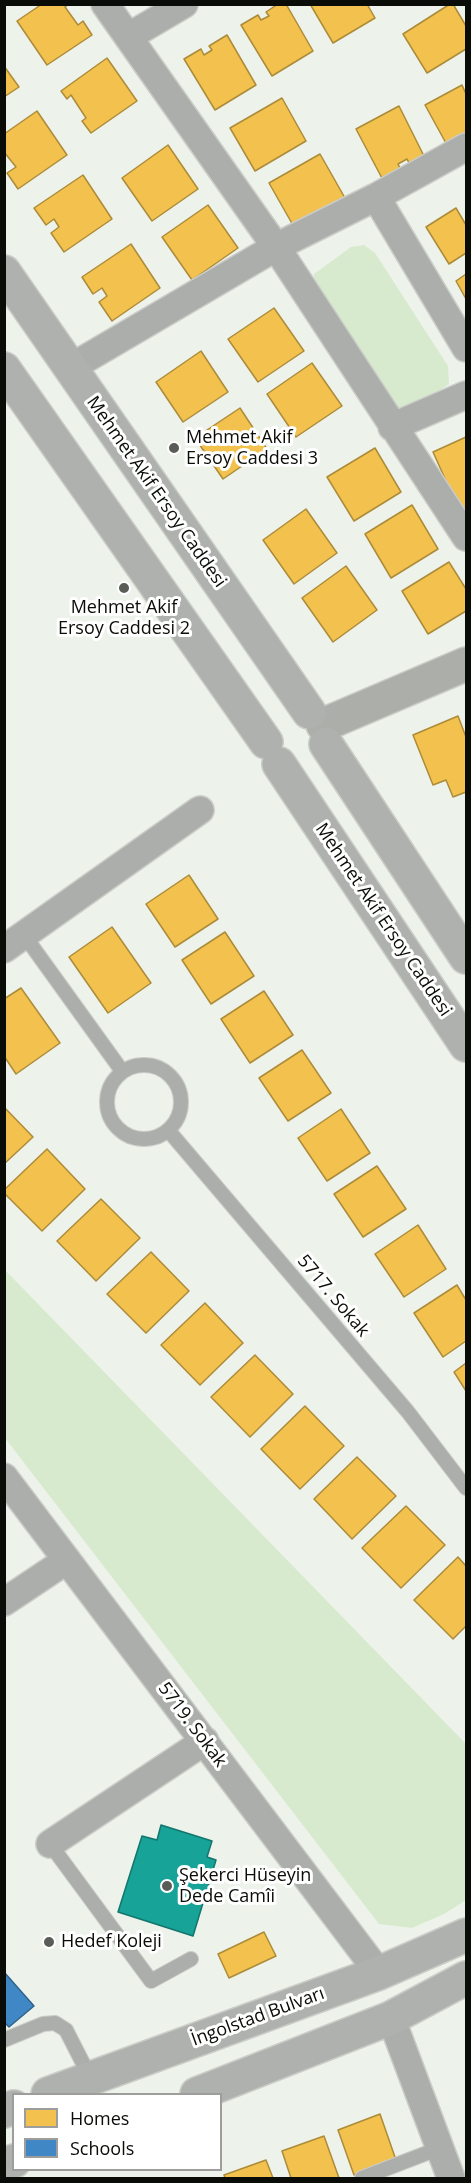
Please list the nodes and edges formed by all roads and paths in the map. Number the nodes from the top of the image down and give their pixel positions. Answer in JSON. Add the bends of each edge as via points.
{"nodes":[{"id":1,"x":105,"y":4,"type":"edge"},
{"id":2,"x":184,"y":4,"type":"edge"},
{"id":3,"x":128,"y":37,"type":"junction"},
{"id":4,"x":466,"y":147,"type":"edge"},
{"id":5,"x":376,"y":197,"type":"junction"},
{"id":6,"x":276,"y":247,"type":"junction"},
{"id":7,"x":4,"y":272,"type":"edge"},
{"id":8,"x":466,"y":348,"type":"edge"},
{"id":9,"x":70,"y":368,"type":"junction"},
{"id":10,"x":4,"y":369,"type":"edge"},
{"id":11,"x":466,"y":395,"type":"edge"},
{"id":12,"x":392,"y":427,"type":"junction"},
{"id":13,"x":466,"y":537,"type":"edge"},
{"id":14,"x":466,"y":664,"type":"edge"},
{"id":15,"x":319,"y":727,"type":"junction"},
{"id":16,"x":272,"y":753,"type":"junction"},
{"id":17,"x":200,"y":810,"type":"dead end"},
{"id":18,"x":14,"y":942,"type":"edge"},
{"id":19,"x":466,"y":957,"type":"edge"},
{"id":20,"x":466,"y":1045,"type":"edge"},
{"id":21,"x":122,"y":1071,"type":"junction"},
{"id":22,"x":168,"y":1130,"type":"junction"},
{"id":23,"x":4,"y":1477,"type":"edge"},
{"id":24,"x":466,"y":1488,"type":"edge"},
{"id":25,"x":67,"y":1560,"type":"junction"},
{"id":26,"x":4,"y":1602,"type":"edge"},
{"id":27,"x":205,"y":1741,"type":"junction"},
{"id":28,"x":50,"y":1844,"type":"joint"},
{"id":29,"x":466,"y":1935,"type":"edge"},
{"id":30,"x":191,"y":1959,"type":"dead end"},
{"id":31,"x":378,"y":1973,"type":"junction"},
{"id":32,"x":466,"y":1978,"type":"edge"},
{"id":33,"x":390,"y":2018,"type":"junction"},
{"id":34,"x":4,"y":2040,"type":"edge"},
{"id":35,"x":91,"y":2079,"type":"junction"},
{"id":36,"x":51,"y":2093,"type":"edge"},
{"id":37,"x":200,"y":2093,"type":"edge"},
{"id":38,"x":440,"y":2148,"type":"junction"},
{"id":39,"x":362,"y":2178,"type":"edge"},
{"id":40,"x":451,"y":2178,"type":"edge"}],
"edges":[{"from":1,"to":3,"type":"street"},
{"from":2,"to":3,"type":"street"},
{"from":3,"to":6,"type":"street"},
{"from":4,"to":5,"type":"street"},
{"from":5,"to":6,"type":"street"},
{"from":5,"to":8,"type":"street"},
{"from":6,"to":9,"type":"street"},
{"from":6,"to":12,"type":"street"},
{"from":7,"to":9,"type":"main road","name":"Mehmet Akif Ersoy Caddesi"},
{"from":9,"to":15,"type":"main road","name":"Mehmet Akif Ersoy Caddesi"},
{"from":10,"to":16,"type":"main road","name":"Mehmet Akif Ersoy Caddesi"},
{"from":11,"to":12,"type":"street"},
{"from":12,"to":13,"type":"street"},
{"from":14,"to":15,"type":"street"},
{"from":15,"to":16,"type":"main road","via":[[323,754],[308,767],[298,770]]},
{"from":15,"to":16,"type":"main road","via":[[291,709],[275,717],[267,733]]},
{"from":15,"to":19,"type":"main road","name":"Mehmet Akif Ersoy Caddesi"},
{"from":16,"to":20,"type":"main road","name":"Mehmet Akif Ersoy Caddesi"},
{"from":17,"to":18,"type":"street"},
{"from":18,"to":21,"type":"lane"},
{"from":21,"to":22,"type":"lane","via":[[147,1064],[170,1075],[181,1099],[180,1110]]},
{"from":21,"to":22,"type":"lane","via":[[107,1092],[106,1105],[115,1126],[124,1134],[147,1139]]},
{"from":22,"to":24,"type":"lane","name":"5717. Sokak","via":[[408,1412]]},
{"from":23,"to":25,"type":"street","name":"5719. Sokak"},
{"from":25,"to":26,"type":"street"},
{"from":25,"to":27,"type":"street","name":"5719. Sokak"},
{"from":27,"to":28,"type":"street"},
{"from":27,"to":31,"type":"street","name":"5719. Sokak"},
{"from":28,"to":30,"type":"lane","via":[[151,1982]]},
{"from":29,"to":31,"type":"main road","name":"İngolstad Bulvarı"},
{"from":31,"to":35,"type":"main road","name":"İngolstad Bulvarı"},
{"from":32,"to":33,"type":"main road"},
{"from":33,"to":37,"type":"main road"},
{"from":33,"to":38,"type":"street"},
{"from":34,"to":35,"type":"lane","via":[[55,2023],[66,2030]]},
{"from":35,"to":36,"type":"main road","name":"İngolstad Bulvarı"},
{"from":38,"to":39,"type":"lane"},
{"from":38,"to":40,"type":"street"}]}
